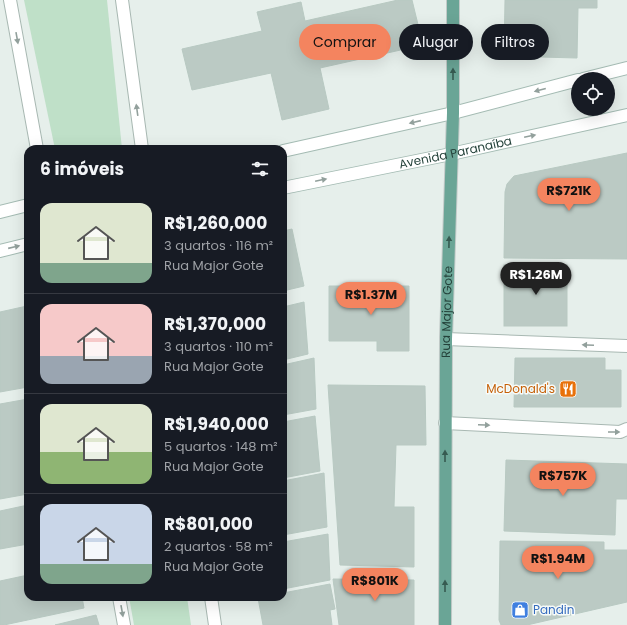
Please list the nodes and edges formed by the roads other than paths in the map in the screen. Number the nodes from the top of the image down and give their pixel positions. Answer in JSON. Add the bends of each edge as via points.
{"nodes":[{"id":1,"x":10,"y":0,"type":"edge"},
{"id":2,"x":122,"y":0,"type":"edge"},
{"id":3,"x":454,"y":0,"type":"edge"},
{"id":4,"x":627,"y":68,"type":"edge"},
{"id":5,"x":611,"y":72,"type":"edge"},
{"id":6,"x":571,"y":82,"type":"edge"},
{"id":7,"x":453,"y":113,"type":"junction"},
{"id":8,"x":627,"y":115,"type":"edge"},
{"id":9,"x":36,"y":145,"type":"edge"},
{"id":10,"x":141,"y":145,"type":"edge"},
{"id":11,"x":287,"y":150,"type":"edge"},
{"id":12,"x":451,"y":154,"type":"junction"},
{"id":13,"x":287,"y":187,"type":"edge"},
{"id":14,"x":24,"y":206,"type":"edge"},
{"id":15,"x":0,"y":212,"type":"edge"},
{"id":16,"x":24,"y":245,"type":"edge"},
{"id":17,"x":0,"y":251,"type":"edge"},
{"id":18,"x":446,"y":339,"type":"junction"},
{"id":19,"x":627,"y":346,"type":"edge"},
{"id":20,"x":445,"y":423,"type":"junction"},
{"id":21,"x":627,"y":429,"type":"edge"},
{"id":22,"x":120,"y":601,"type":"edge"},
{"id":23,"x":212,"y":601,"type":"edge"},
{"id":24,"x":124,"y":625,"type":"edge"},
{"id":25,"x":215,"y":625,"type":"edge"},
{"id":26,"x":445,"y":625,"type":"edge"}],
"edges":[{"from":1,"to":9,"type":"main road","one_way":true},
{"from":10,"to":2,"type":"main road","one_way":true},
{"from":7,"to":3,"type":"main road","name":"Rua Major Gote","one_way":true},
{"from":4,"to":5,"type":"main road"},
{"from":6,"to":7,"type":"main road","one_way":true},
{"from":7,"to":11,"type":"main road","one_way":true},
{"from":7,"to":12,"type":"main road","name":"Rua Major Gote"},
{"from":12,"to":8,"type":"main road","name":"Avenida Paranaíba","one_way":true},
{"from":13,"to":12,"type":"main road","name":"Avenida Paranaíba","one_way":true},
{"from":18,"to":12,"type":"main road","name":"Rua Major Gote","one_way":true},
{"from":14,"to":15,"type":"main road"},
{"from":17,"to":16,"type":"main road","one_way":true},
{"from":19,"to":18,"type":"main road","one_way":true},
{"from":18,"to":20,"type":"main road","name":"Rua Major Gote"},
{"from":20,"to":21,"type":"main road","one_way":true,"via":[[620,432]]},
{"from":26,"to":20,"type":"main road","name":"Rua Major Gote","one_way":true},
{"from":22,"to":24,"type":"main road","one_way":true},
{"from":23,"to":25,"type":"main road"}]}
